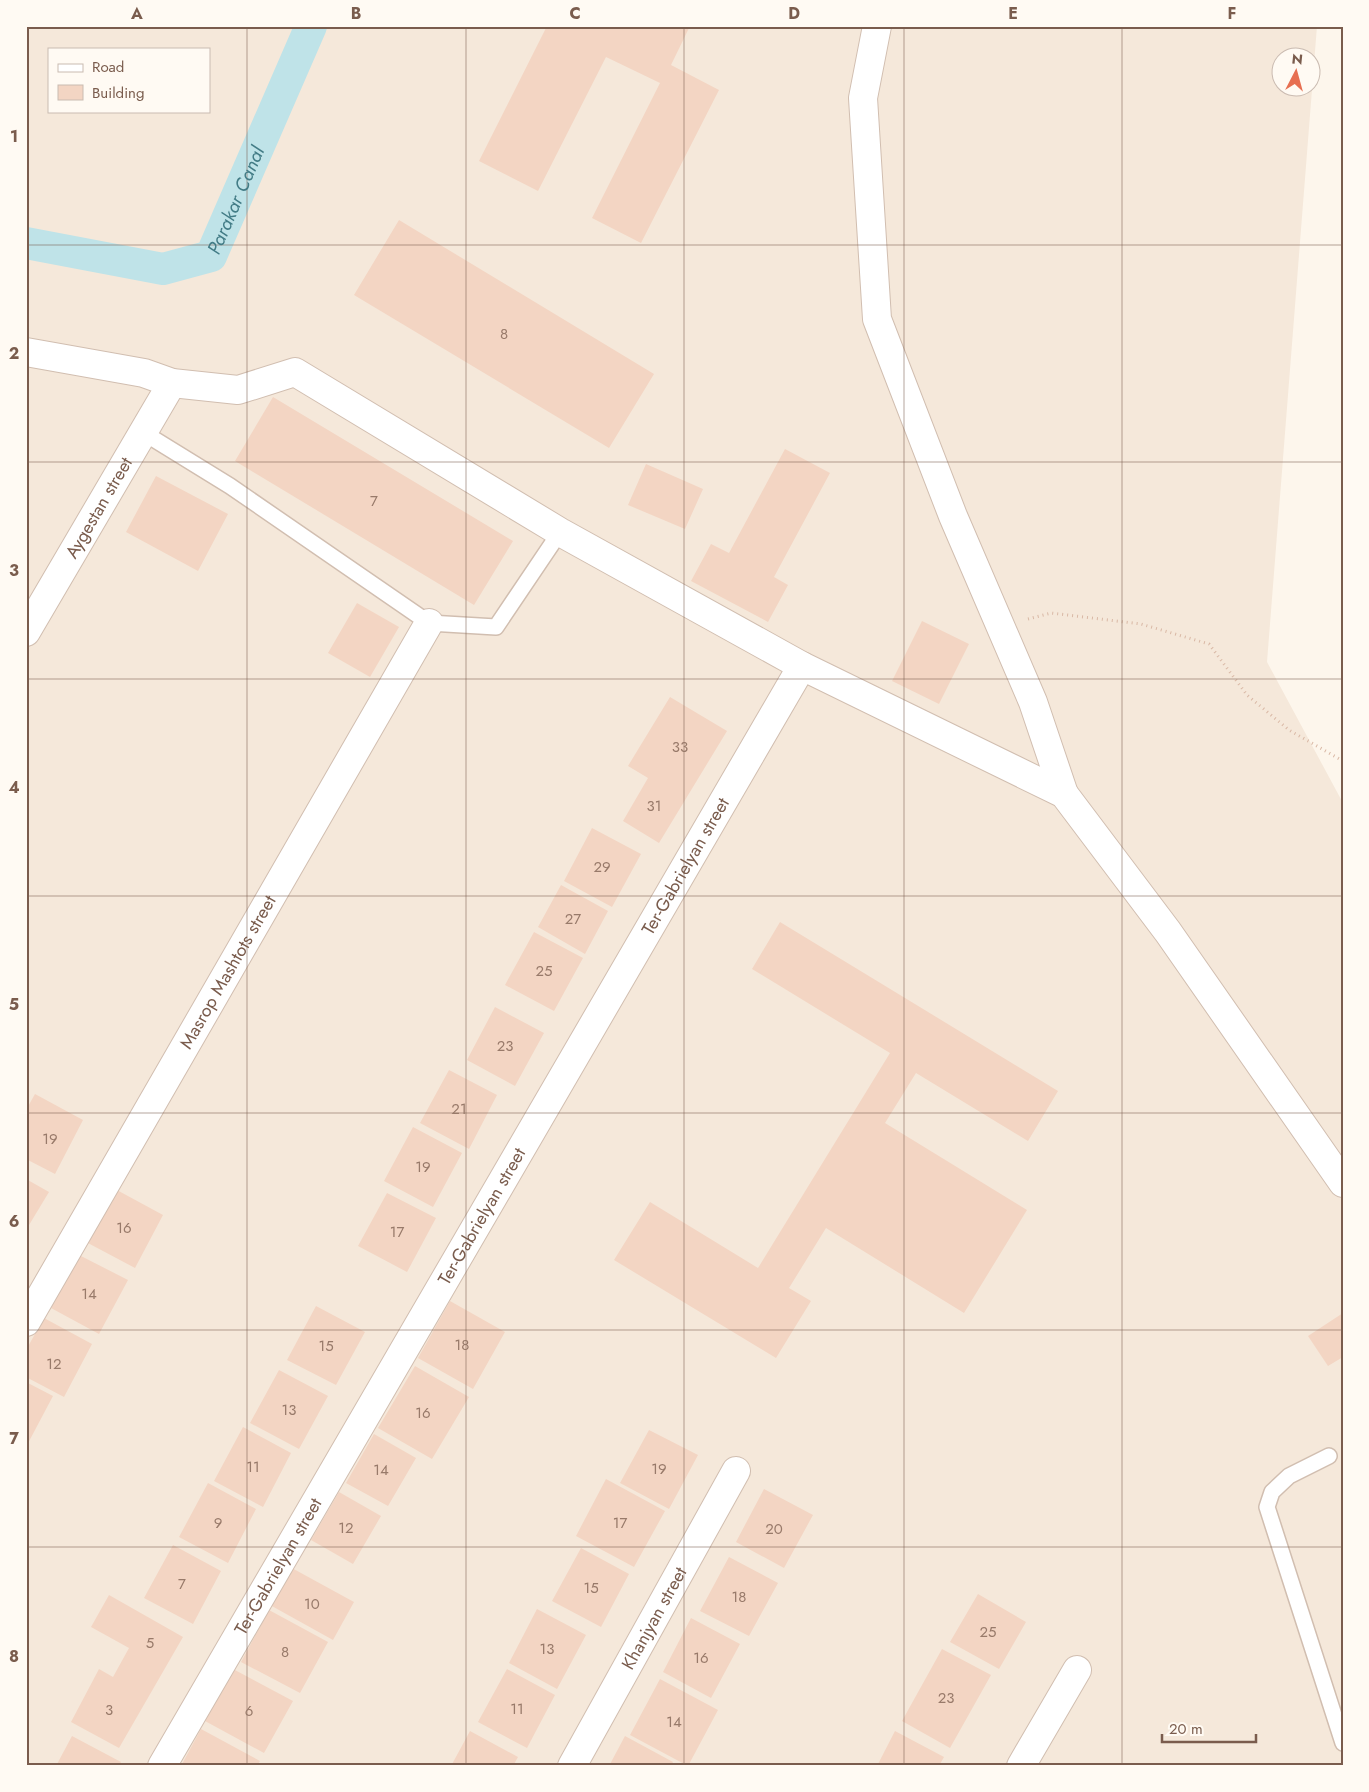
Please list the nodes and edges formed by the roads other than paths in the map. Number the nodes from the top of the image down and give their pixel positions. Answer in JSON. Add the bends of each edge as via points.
{"nodes":[{"id":1,"x":877,"y":26,"type":"edge"},
{"id":2,"x":26,"y":352,"type":"edge"},
{"id":3,"x":172,"y":383,"type":"junction"},
{"id":4,"x":144,"y":433,"type":"junction"},
{"id":5,"x":560,"y":532,"type":"junction"},
{"id":6,"x":429,"y":623,"type":"junction"},
{"id":7,"x":26,"y":632,"type":"edge"},
{"id":8,"x":802,"y":666,"type":"junction"},
{"id":9,"x":1064,"y":794,"type":"junction"},
{"id":10,"x":1343,"y":1183,"type":"edge"},
{"id":11,"x":26,"y":1322,"type":"edge"},
{"id":12,"x":1329,"y":1456,"type":"dead end"},
{"id":13,"x":736,"y":1471,"type":"dead end"},
{"id":14,"x":1077,"y":1670,"type":"dead end"},
{"id":15,"x":1343,"y":1743,"type":"edge"},
{"id":16,"x":162,"y":1766,"type":"edge"},
{"id":17,"x":572,"y":1766,"type":"edge"},
{"id":18,"x":1022,"y":1766,"type":"edge"}],
"edges":[{"from":1,"to":9,"type":"street","via":[[863,98],[877,318],[953,516],[1033,702]]},
{"from":2,"to":3,"type":"street","via":[[144,373]]},
{"from":3,"to":4,"type":"street","name":"Aygestan street"},
{"from":3,"to":5,"type":"street","via":[[238,390],[295,372]]},
{"from":4,"to":6,"type":"lane","via":[[230,486]]},
{"from":4,"to":7,"type":"street","name":"Aygestan street"},
{"from":5,"to":6,"type":"lane","via":[[496,627]]},
{"from":5,"to":8,"type":"street"},
{"from":6,"to":11,"type":"street","name":"Masrop Mashtots street"},
{"from":8,"to":9,"type":"street"},
{"from":8,"to":16,"type":"street","name":"Ter-Gabrielyan street"},
{"from":9,"to":10,"type":"street","via":[[1168,932]]},
{"from":12,"to":15,"type":"lane","via":[[1288,1476],[1272,1492],[1267,1507]]},
{"from":13,"to":17,"type":"street","name":"Khanjyan street"},
{"from":14,"to":18,"type":"street"}]}
